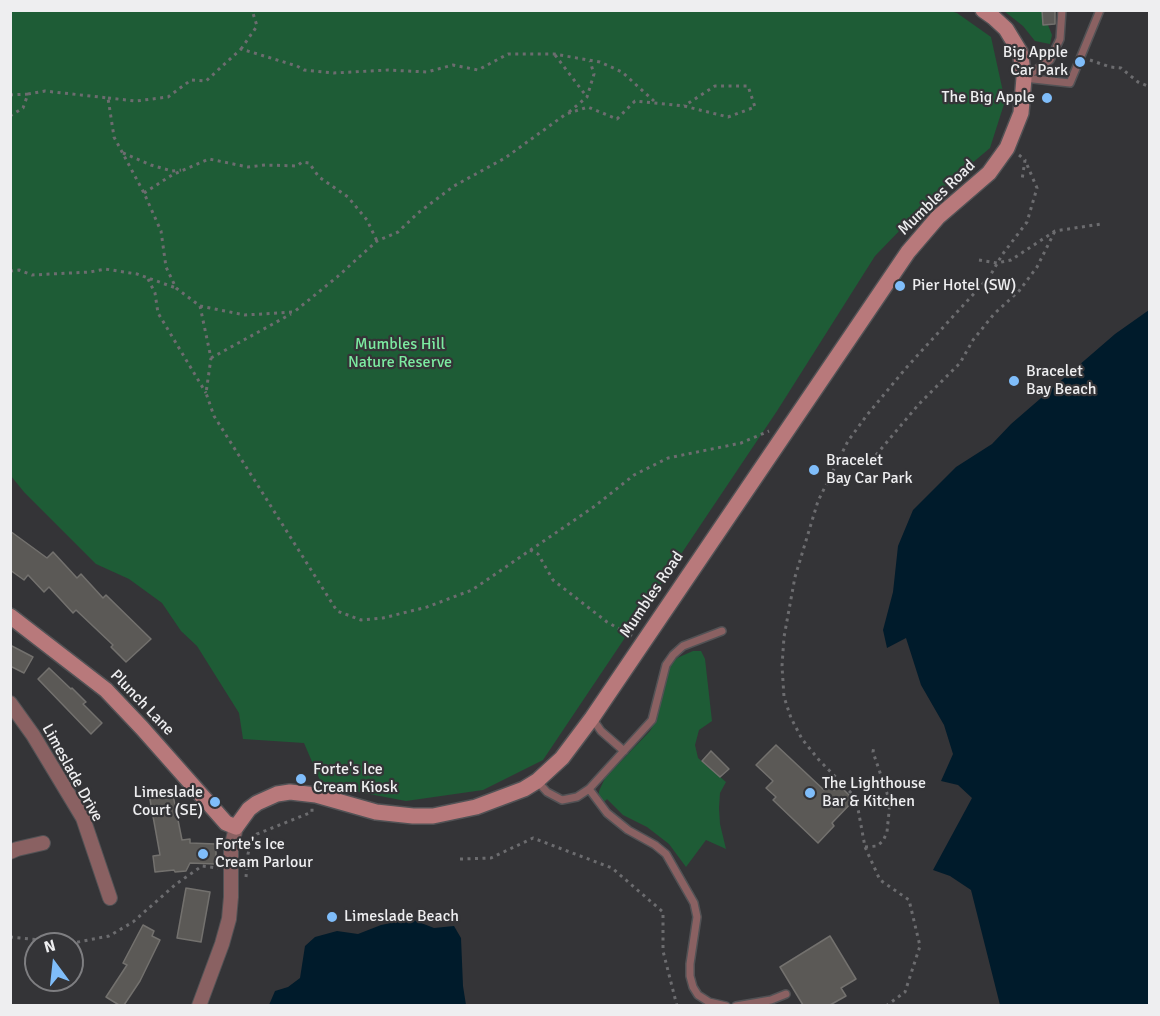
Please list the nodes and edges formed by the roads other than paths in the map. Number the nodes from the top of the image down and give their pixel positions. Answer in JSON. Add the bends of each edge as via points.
{"nodes":[{"id":1,"x":982,"y":10,"type":"edge"},
{"id":2,"x":1062,"y":10,"type":"edge"},
{"id":3,"x":1100,"y":10,"type":"edge"},
{"id":4,"x":1024,"y":78,"type":"junction"},
{"id":5,"x":10,"y":616,"type":"edge"},
{"id":6,"x":722,"y":631,"type":"dead end"},
{"id":7,"x":10,"y":703,"type":"edge"},
{"id":8,"x":592,"y":718,"type":"junction"},
{"id":9,"x":624,"y":751,"type":"junction"},
{"id":10,"x":537,"y":781,"type":"junction"},
{"id":11,"x":589,"y":789,"type":"junction"},
{"id":12,"x":236,"y":827,"type":"junction"},
{"id":13,"x":43,"y":843,"type":"dead end"},
{"id":14,"x":13,"y":846,"type":"edge"},
{"id":15,"x":110,"y":898,"type":"dead end"},
{"id":16,"x":786,"y":994,"type":"dead end"},
{"id":17,"x":199,"y":1005,"type":"edge"},
{"id":18,"x":726,"y":1005,"type":"edge"},
{"id":19,"x":736,"y":1005,"type":"edge"}],
"edges":[{"from":1,"to":4,"type":"street","name":"Mumbles Road","via":[[1014,40]]},
{"from":2,"to":4,"type":"lane","via":[[1060,39],[1050,60]]},
{"from":3,"to":4,"type":"lane","via":[[1070,83]]},
{"from":4,"to":8,"type":"street","name":"Mumbles Road","via":[[1021,114],[1007,148],[989,173],[938,218],[908,252]]},
{"from":5,"to":12,"type":"street","name":"Plunch Lane","via":[[106,690],[226,823]]},
{"from":6,"to":9,"type":"lane","via":[[683,646],[673,655],[666,665],[651,720]]},
{"from":7,"to":15,"type":"street","name":"Limeslade Drive","via":[[83,818]]},
{"from":8,"to":9,"type":"lane"},
{"from":8,"to":10,"type":"street","name":"Mumbles Road","via":[[562,758]]},
{"from":9,"to":11,"type":"lane"},
{"from":10,"to":11,"type":"lane","via":[[562,800]]},
{"from":10,"to":12,"type":"street","name":"Mumbles Road","via":[[494,802],[433,816],[376,812],[304,793],[277,794],[249,809]]},
{"from":11,"to":18,"type":"lane","via":[[607,813],[666,854],[694,903],[697,917],[690,964],[693,987],[709,1002]]},
{"from":12,"to":17,"type":"street","via":[[231,849],[229,919]]},
{"from":13,"to":14,"type":"street"},
{"from":16,"to":19,"type":"lane"}]}
